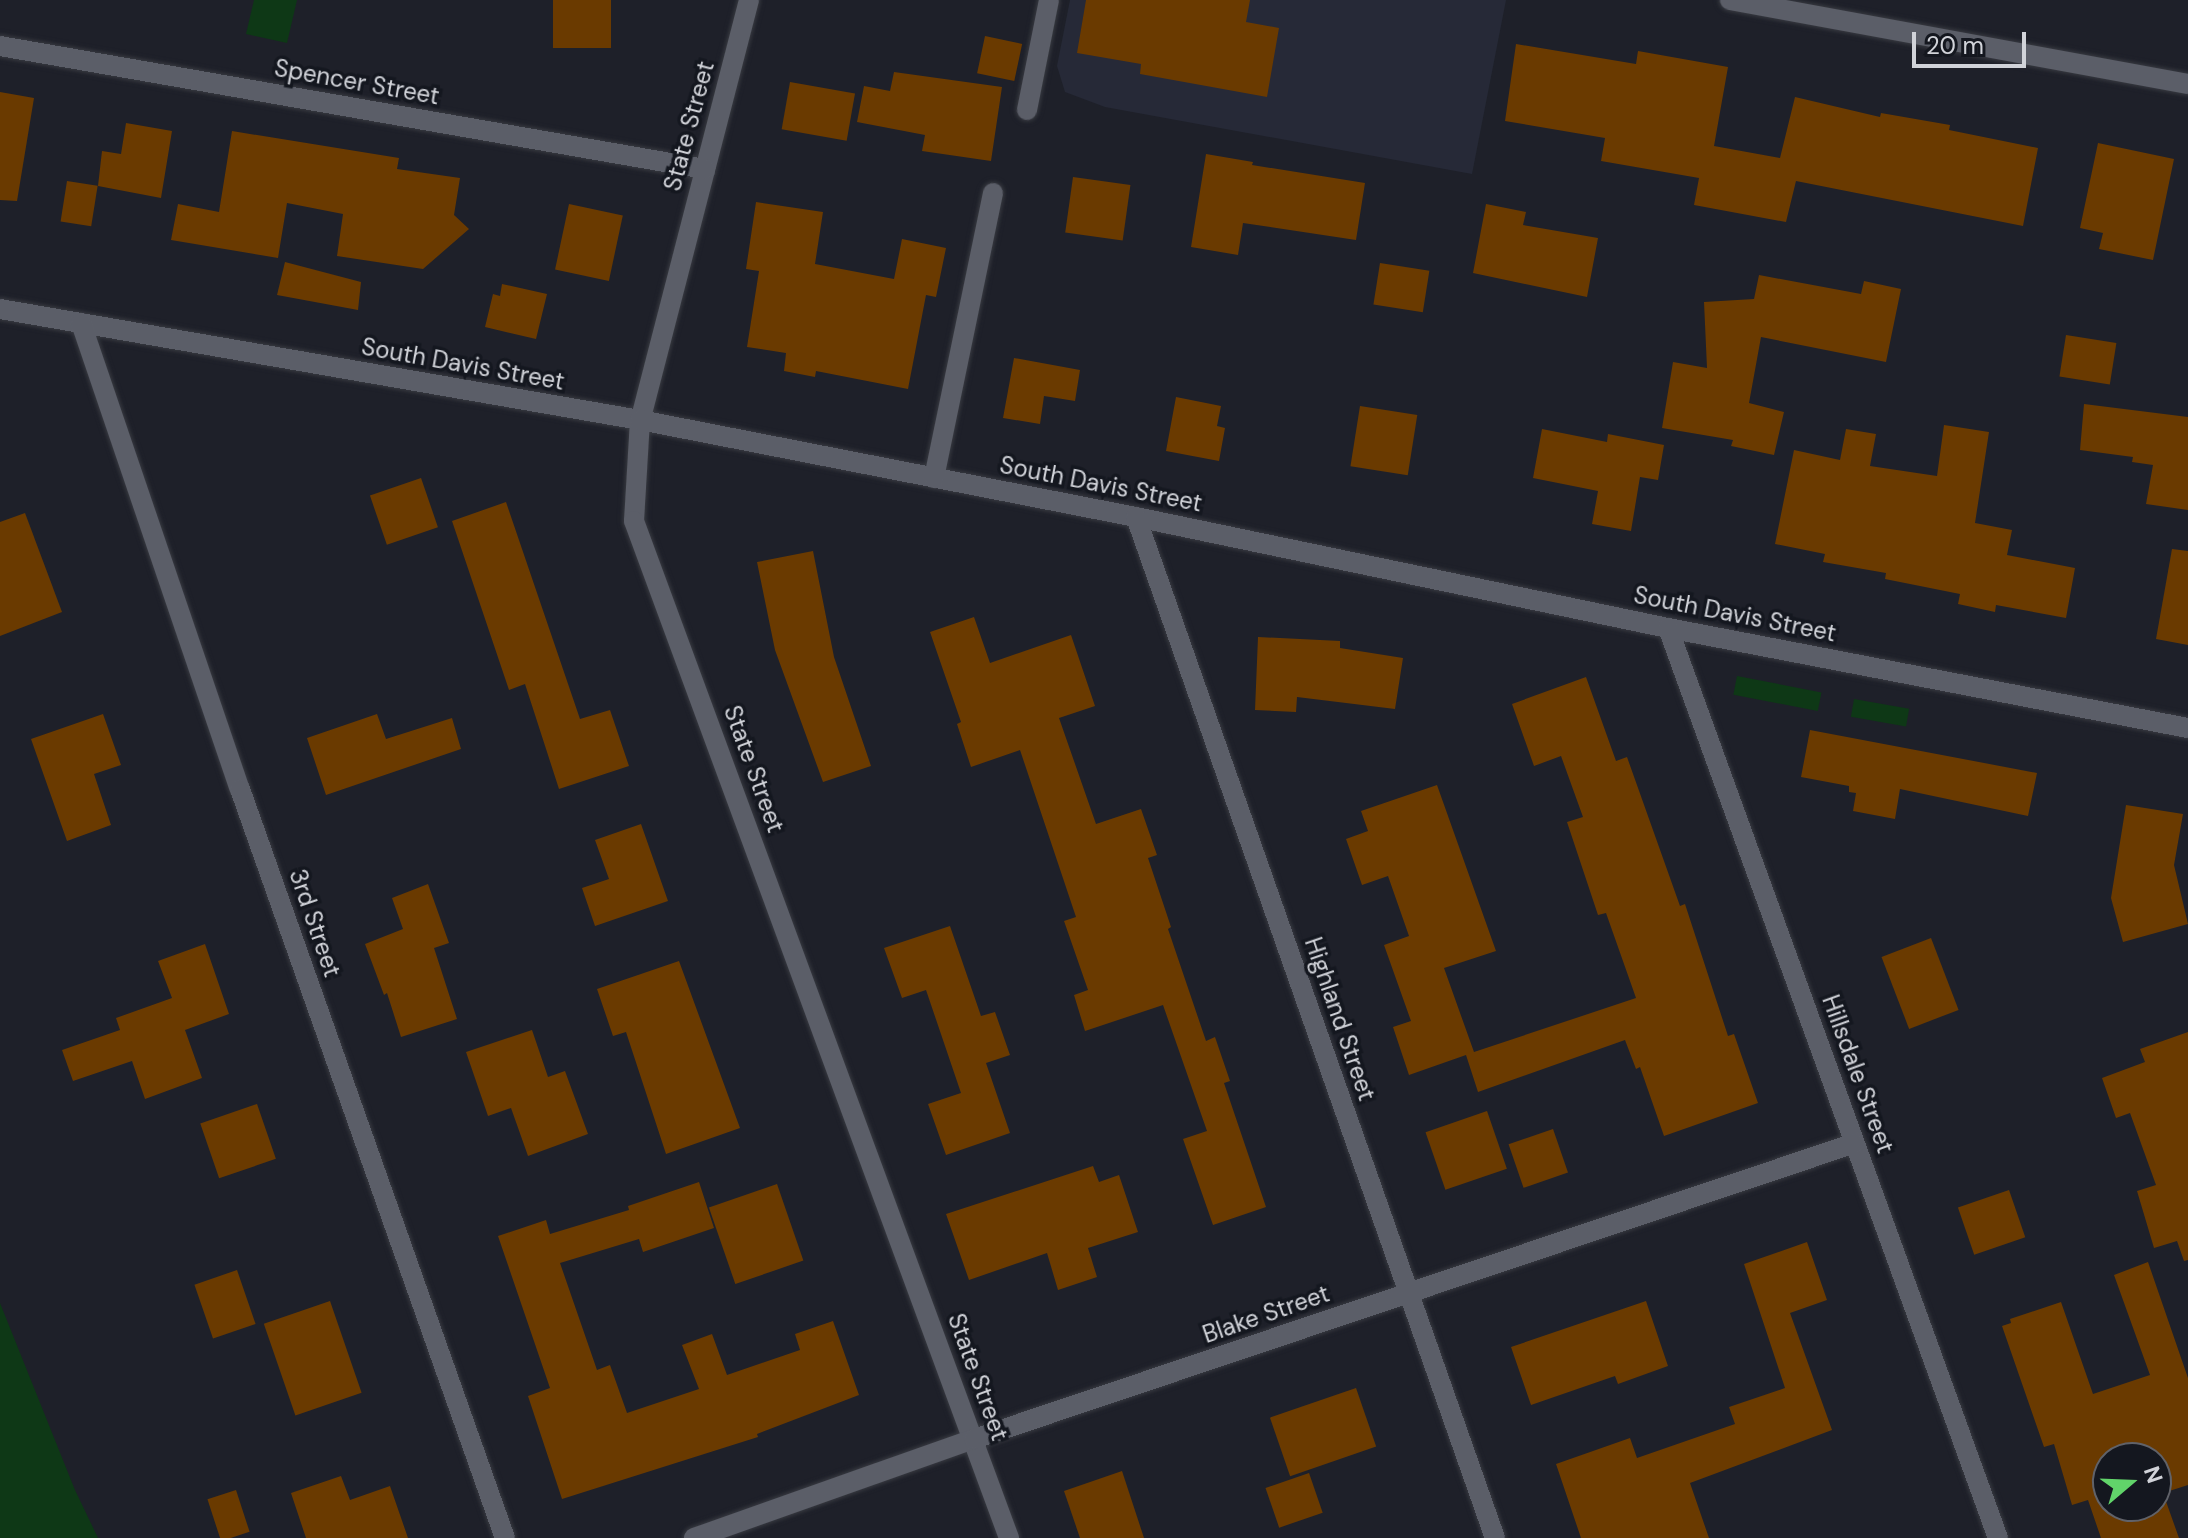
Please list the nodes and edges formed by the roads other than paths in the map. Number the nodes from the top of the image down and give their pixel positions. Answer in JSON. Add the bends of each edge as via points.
{"nodes":[{"id":1,"x":749,"y":0,"type":"edge"},
{"id":2,"x":1049,"y":0,"type":"edge"},
{"id":3,"x":1730,"y":0,"type":"edge"},
{"id":4,"x":0,"y":46,"type":"edge"},
{"id":5,"x":2188,"y":84,"type":"edge"},
{"id":6,"x":1027,"y":110,"type":"dead end"},
{"id":7,"x":705,"y":169,"type":"junction"},
{"id":8,"x":993,"y":193,"type":"dead end"},
{"id":9,"x":0,"y":309,"type":"edge"},
{"id":10,"x":81,"y":323,"type":"junction"},
{"id":11,"x":640,"y":420,"type":"junction"},
{"id":12,"x":934,"y":478,"type":"junction"},
{"id":13,"x":1136,"y":517,"type":"junction"},
{"id":14,"x":1668,"y":628,"type":"junction"},
{"id":15,"x":2188,"y":728,"type":"edge"},
{"id":16,"x":1855,"y":1143,"type":"junction"},
{"id":17,"x":1410,"y":1293,"type":"junction"},
{"id":18,"x":974,"y":1439,"type":"junction"},
{"id":19,"x":505,"y":1538,"type":"edge"},
{"id":20,"x":694,"y":1538,"type":"edge"},
{"id":21,"x":1009,"y":1538,"type":"edge"},
{"id":22,"x":1495,"y":1538,"type":"edge"},
{"id":23,"x":1998,"y":1538,"type":"edge"}],
"edges":[{"from":1,"to":7,"type":"street","name":"State Street"},
{"from":2,"to":6,"type":"street"},
{"from":3,"to":5,"type":"street"},
{"from":4,"to":7,"type":"street","name":"Spencer Street"},
{"from":7,"to":11,"type":"street","name":"State Street"},
{"from":8,"to":12,"type":"street"},
{"from":9,"to":10,"type":"street","name":"South Davis Street"},
{"from":10,"to":11,"type":"street","name":"South Davis Street"},
{"from":10,"to":19,"type":"street","name":"3rd Street"},
{"from":11,"to":12,"type":"street","name":"South Davis Street"},
{"from":11,"to":18,"type":"street","name":"State Street","via":[[634,521]]},
{"from":12,"to":13,"type":"street","name":"South Davis Street"},
{"from":13,"to":14,"type":"street","name":"South Davis Street"},
{"from":13,"to":17,"type":"street","name":"Highland Street"},
{"from":14,"to":15,"type":"street","name":"South Davis Street"},
{"from":14,"to":16,"type":"street","name":"Hillsdale Street"},
{"from":16,"to":17,"type":"street","name":"Blake Street"},
{"from":16,"to":23,"type":"street","name":"Hillsdale Street"},
{"from":17,"to":18,"type":"street","name":"Blake Street"},
{"from":17,"to":22,"type":"street","name":"Highland Street"},
{"from":18,"to":20,"type":"street","name":"Blake Street"},
{"from":18,"to":21,"type":"street","name":"State Street"}]}
